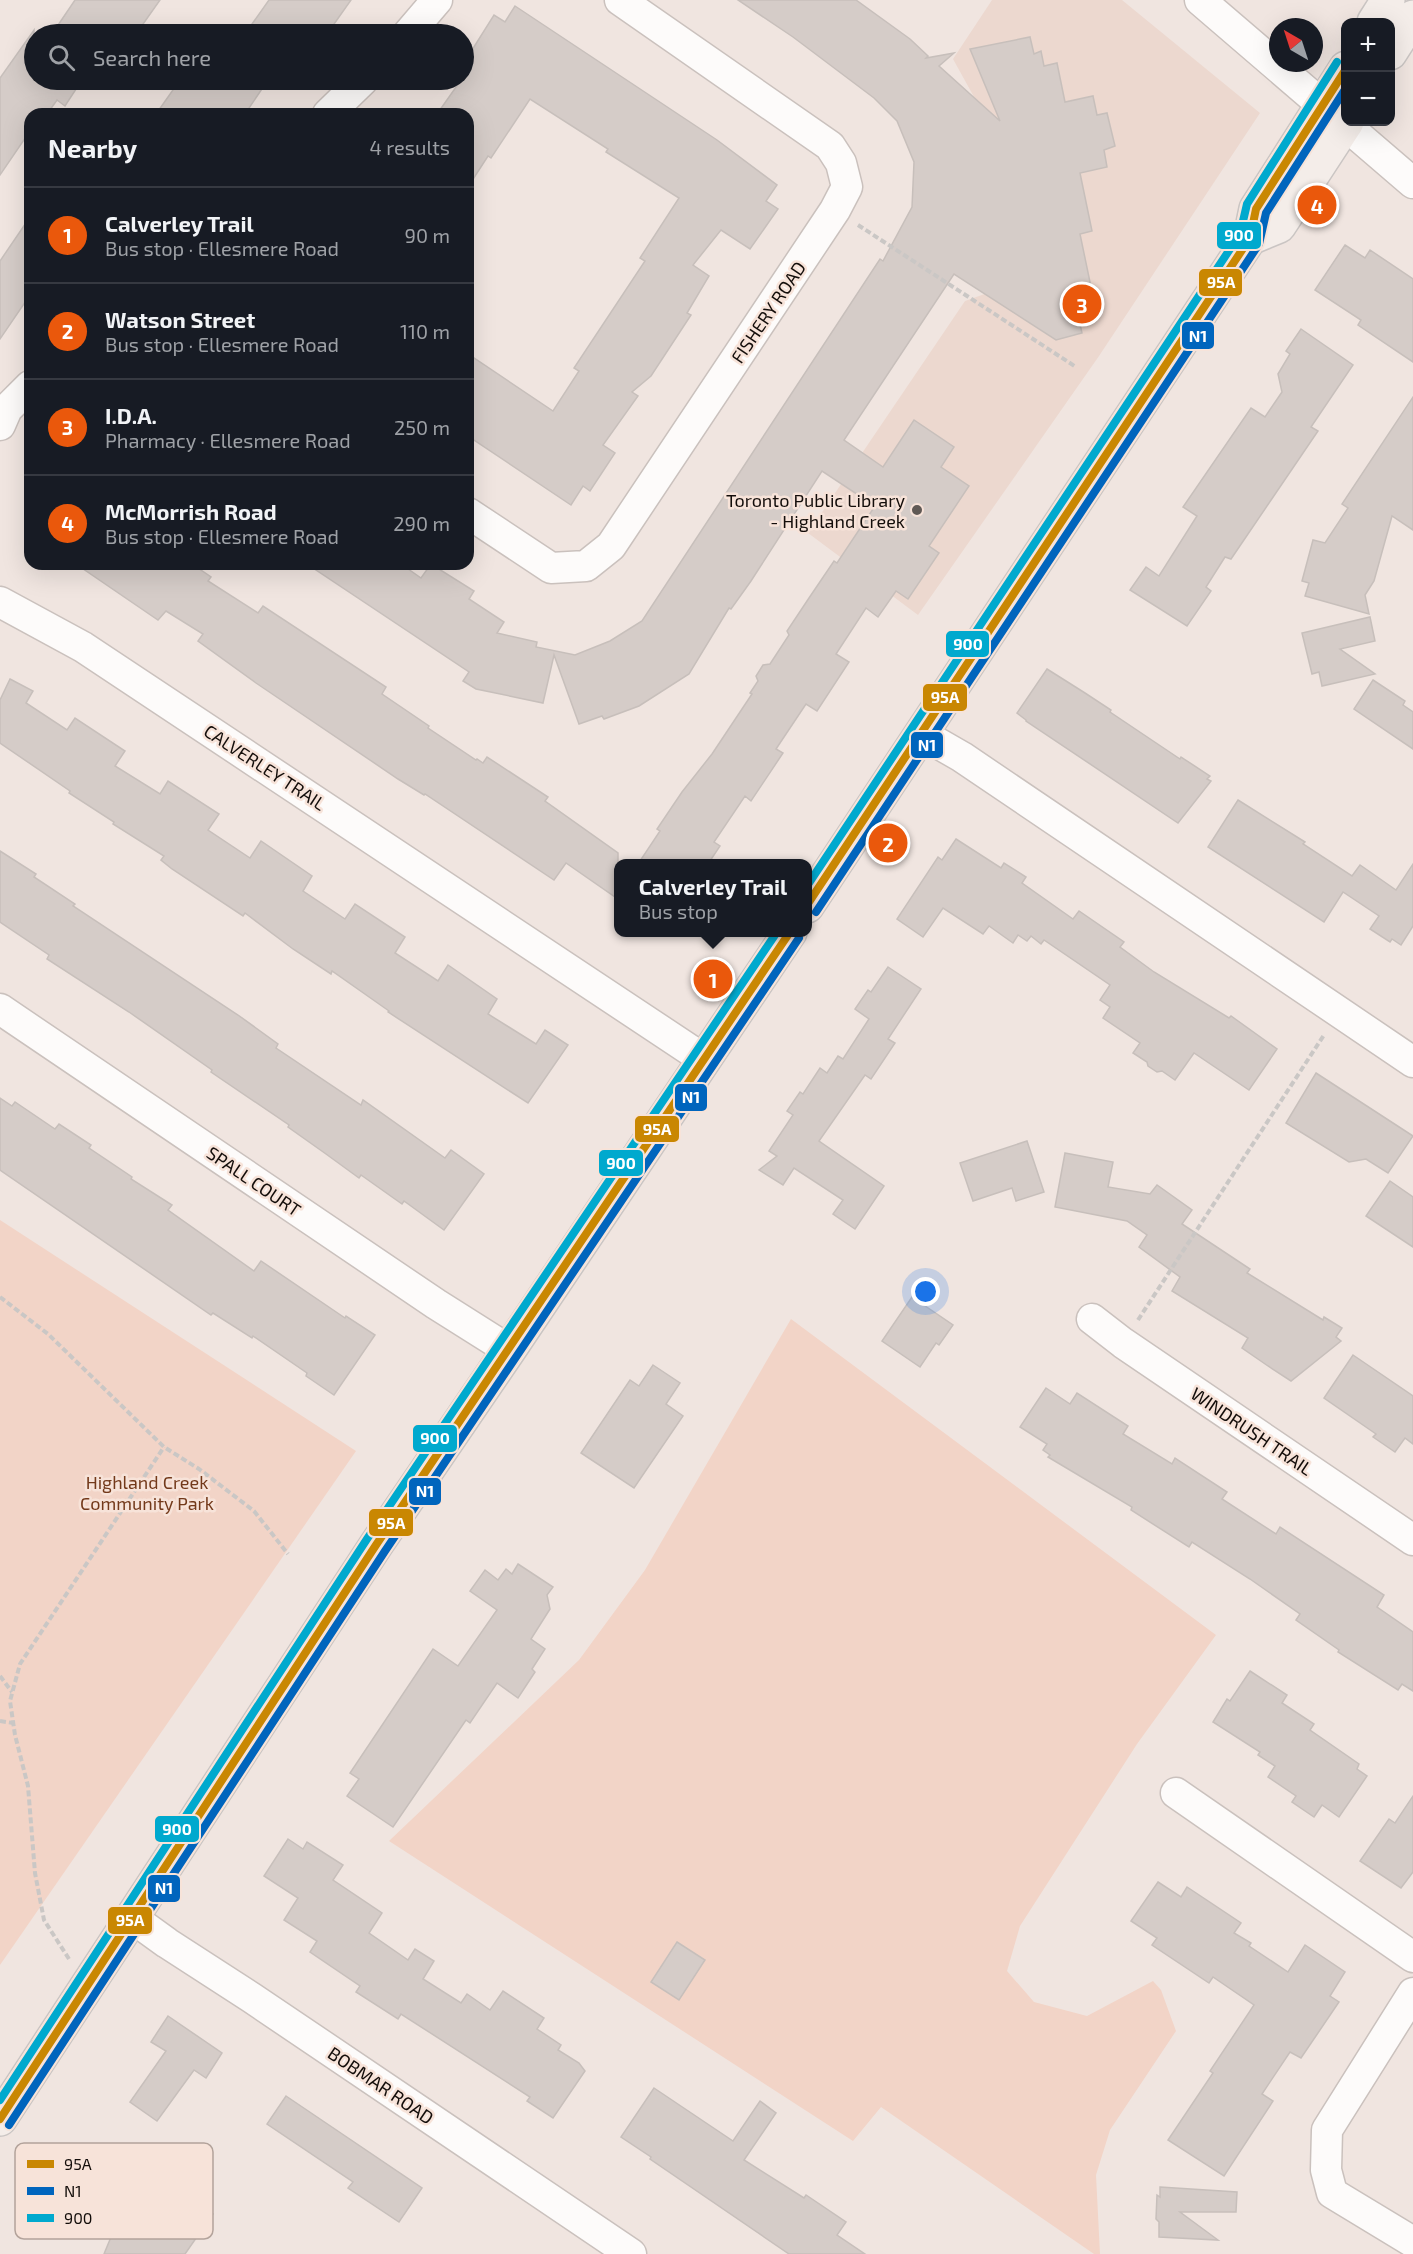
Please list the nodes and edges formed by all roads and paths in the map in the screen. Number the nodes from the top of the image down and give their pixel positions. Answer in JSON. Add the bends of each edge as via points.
{"nodes":[{"id":1,"x":437,"y":0,"type":"edge"},
{"id":2,"x":620,"y":0,"type":"edge"},
{"id":3,"x":1200,"y":0,"type":"edge"},
{"id":4,"x":1388,"y":0,"type":"edge"},
{"id":5,"x":1413,"y":17,"type":"edge"},
{"id":6,"x":1377,"y":18,"type":"edge"},
{"id":7,"x":417,"y":24,"type":"edge"},
{"id":8,"x":1395,"y":45,"type":"edge"},
{"id":9,"x":1345,"y":72,"type":"edge"},
{"id":10,"x":353,"y":90,"type":"edge"},
{"id":11,"x":334,"y":108,"type":"edge"},
{"id":12,"x":1338,"y":117,"type":"edge"},
{"id":13,"x":1413,"y":183,"type":"edge"},
{"id":14,"x":835,"y":210,"type":"junction"},
{"id":15,"x":1076,"y":367,"type":"dead end"},
{"id":16,"x":24,"y":392,"type":"edge"},
{"id":17,"x":0,"y":425,"type":"edge"},
{"id":18,"x":474,"y":517,"type":"edge"},
{"id":19,"x":0,"y":602,"type":"edge"},
{"id":20,"x":922,"y":734,"type":"junction"},
{"id":21,"x":812,"y":899,"type":"edge"},
{"id":22,"x":787,"y":937,"type":"edge"},
{"id":23,"x":0,"y":1009,"type":"edge"},
{"id":24,"x":1340,"y":1012,"type":"junction"},
{"id":25,"x":705,"y":1060,"type":"junction"},
{"id":26,"x":1413,"y":1062,"type":"edge"},
{"id":27,"x":0,"y":1297,"type":"edge"},
{"id":28,"x":1092,"y":1319,"type":"dead end"},
{"id":29,"x":1123,"y":1343,"type":"junction"},
{"id":30,"x":510,"y":1350,"type":"junction"},
{"id":31,"x":164,"y":1447,"type":"junction"},
{"id":32,"x":1413,"y":1540,"type":"edge"},
{"id":33,"x":288,"y":1554,"type":"dead end"},
{"id":34,"x":0,"y":1676,"type":"edge"},
{"id":35,"x":12,"y":1693,"type":"junction"},
{"id":36,"x":0,"y":1721,"type":"edge"},
{"id":37,"x":13,"y":1723,"type":"junction"},
{"id":38,"x":1176,"y":1793,"type":"dead end"},
{"id":39,"x":131,"y":1917,"type":"junction"},
{"id":40,"x":1413,"y":1957,"type":"edge"},
{"id":41,"x":86,"y":1986,"type":"junction"},
{"id":42,"x":1413,"y":1993,"type":"edge"},
{"id":43,"x":0,"y":2119,"type":"edge"},
{"id":44,"x":1413,"y":2242,"type":"edge"},
{"id":45,"x":631,"y":2254,"type":"edge"}],
"edges":[{"from":1,"to":7,"type":"street"},
{"from":2,"to":14,"type":"street","name":"FISHERY ROAD","via":[[830,146],[841,163],[847,187]]},
{"from":3,"to":12,"type":"street"},
{"from":4,"to":6,"type":"main road"},
{"from":5,"to":8,"type":"main road"},
{"from":9,"to":12,"type":"main road"},
{"from":10,"to":11,"type":"street"},
{"from":12,"to":13,"type":"street"},
{"from":12,"to":20,"type":"main road","via":[[1279,226],[1250,238]]},
{"from":14,"to":15,"type":"path"},
{"from":14,"to":18,"type":"street","name":"FISHERY ROAD","via":[[611,546],[586,566],[551,568]]},
{"from":16,"to":17,"type":"street","via":[[7,409]]},
{"from":19,"to":25,"type":"street","name":"CALVERLEY TRAIL","via":[[83,647]]},
{"from":20,"to":21,"type":"main road"},
{"from":20,"to":24,"type":"street"},
{"from":22,"to":25,"type":"main road"},
{"from":23,"to":30,"type":"street","name":"SPALL COURT"},
{"from":24,"to":26,"type":"street"},
{"from":24,"to":29,"type":"path"},
{"from":25,"to":30,"type":"main road"},
{"from":27,"to":31,"type":"path","via":[[48,1334]]},
{"from":28,"to":29,"type":"street","name":"WINDRUSH TRAIL"},
{"from":29,"to":32,"type":"street","name":"WINDRUSH TRAIL"},
{"from":30,"to":39,"type":"main road","via":[[376,1545]]},
{"from":31,"to":33,"type":"path","via":[[254,1511]]},
{"from":31,"to":35,"type":"path","via":[[20,1664]]},
{"from":34,"to":35,"type":"path"},
{"from":35,"to":37,"type":"path"},
{"from":36,"to":37,"type":"path"},
{"from":37,"to":41,"type":"path","via":[[28,1786],[35,1872],[44,1920]]},
{"from":38,"to":40,"type":"street"},
{"from":39,"to":41,"type":"main road"},
{"from":39,"to":45,"type":"street","name":"BOBMAR ROAD"},
{"from":41,"to":43,"type":"main road"},
{"from":42,"to":44,"type":"street","via":[[1327,2130],[1326,2170],[1332,2193]]}]}
